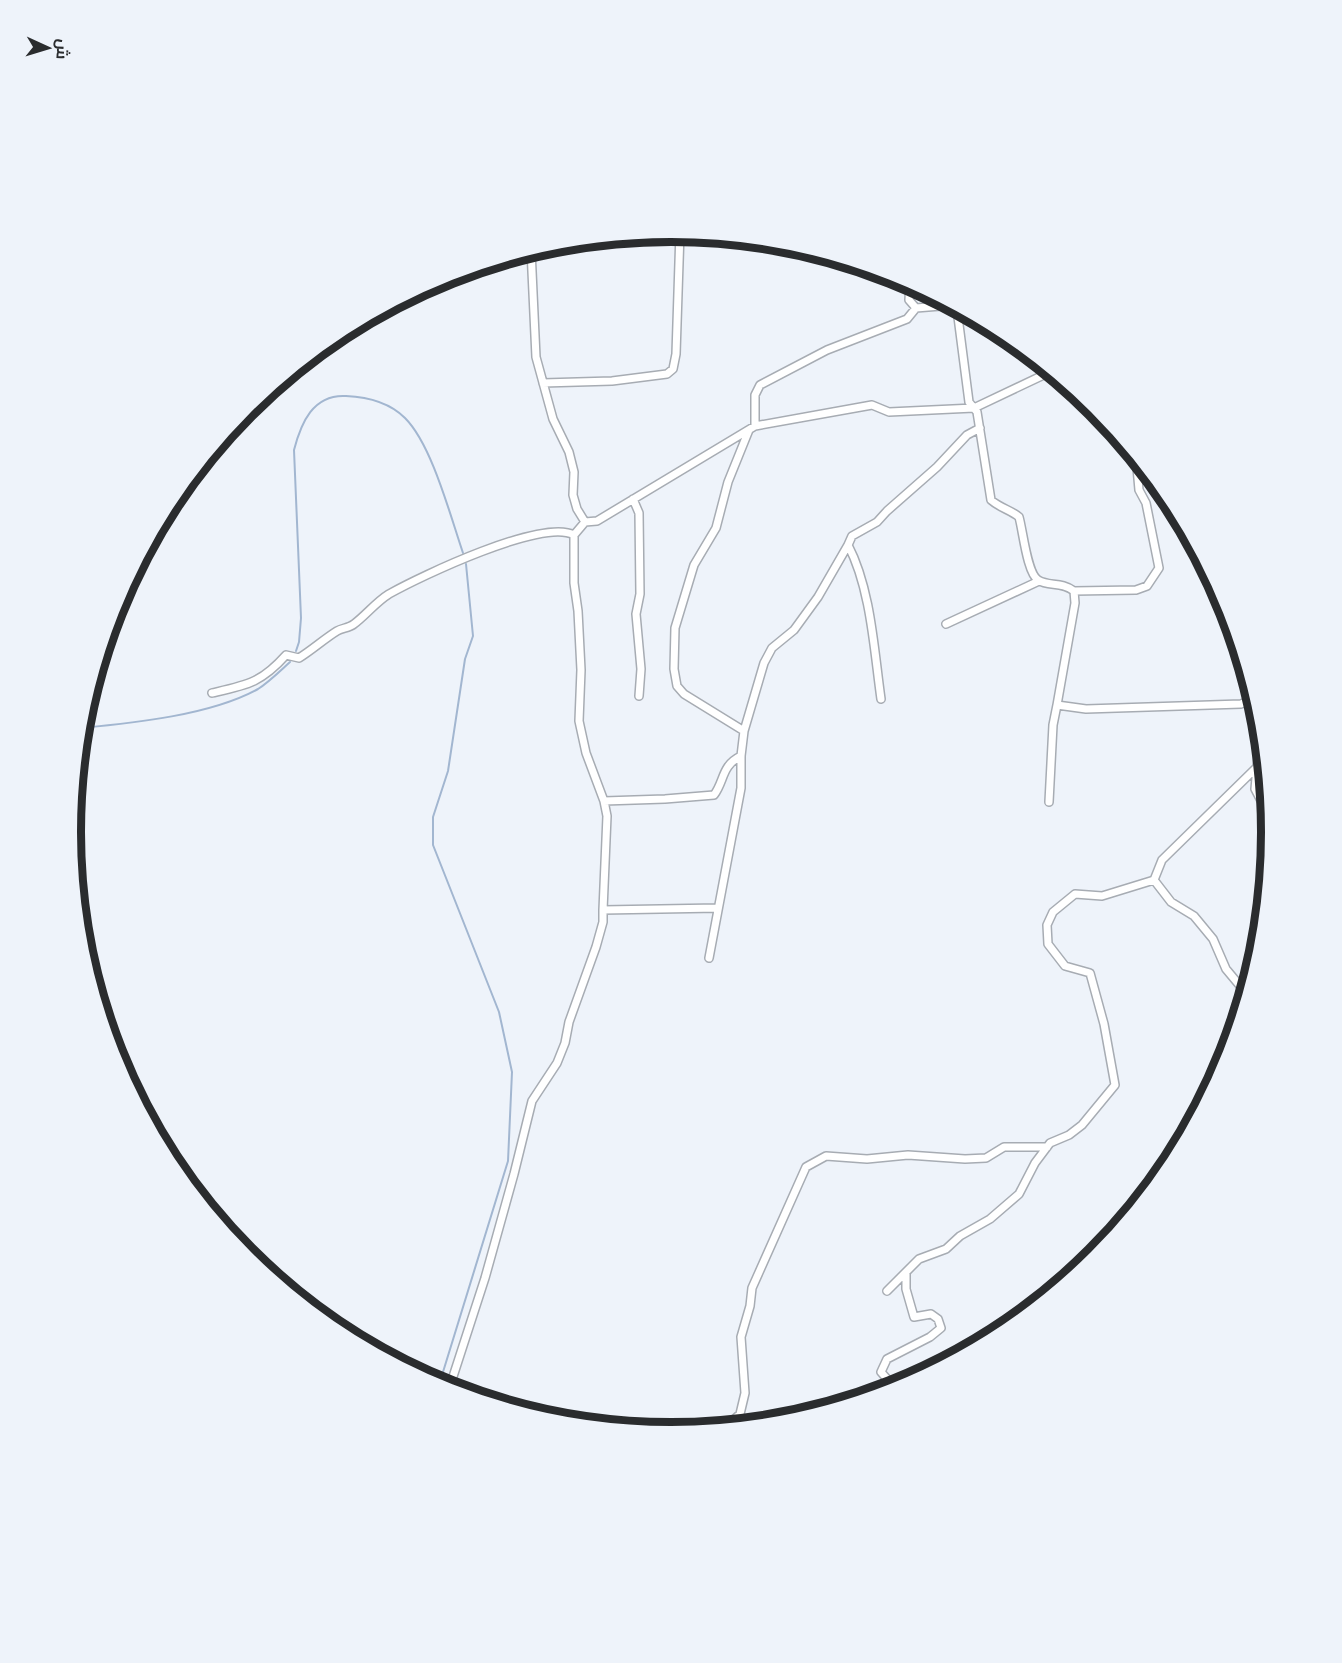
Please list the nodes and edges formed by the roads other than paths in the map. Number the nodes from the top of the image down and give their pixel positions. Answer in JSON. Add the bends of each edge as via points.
{"nodes":[{"id":1,"x":681,"y":242,"type":"edge"},
{"id":2,"x":531,"y":259,"type":"edge"},
{"id":3,"x":909,"y":292,"type":"edge"},
{"id":4,"x":939,"y":306,"type":"edge"},
{"id":5,"x":916,"y":308,"type":"junction"},
{"id":6,"x":958,"y":317,"type":"edge"},
{"id":7,"x":1044,"y":375,"type":"edge"},
{"id":8,"x":543,"y":383,"type":"junction"},
{"id":9,"x":974,"y":408,"type":"junction"},
{"id":10,"x":752,"y":428,"type":"junction"},
{"id":11,"x":980,"y":428,"type":"junction"},
{"id":12,"x":1137,"y":470,"type":"edge"},
{"id":13,"x":633,"y":499,"type":"junction"},
{"id":14,"x":585,"y":522,"type":"junction"},
{"id":15,"x":574,"y":535,"type":"junction"},
{"id":16,"x":848,"y":545,"type":"junction"},
{"id":17,"x":1039,"y":581,"type":"junction"},
{"id":18,"x":1074,"y":591,"type":"junction"},
{"id":19,"x":946,"y":624,"type":"dead end"},
{"id":20,"x":212,"y":693,"type":"dead end"},
{"id":21,"x":639,"y":696,"type":"dead end"},
{"id":22,"x":881,"y":699,"type":"dead end"},
{"id":23,"x":1247,"y":702,"type":"edge"},
{"id":24,"x":1057,"y":705,"type":"junction"},
{"id":25,"x":744,"y":731,"type":"junction"},
{"id":26,"x":741,"y":756,"type":"junction"},
{"id":27,"x":1257,"y":761,"type":"edge"},
{"id":28,"x":1256,"y":768,"type":"junction"},
{"id":29,"x":1260,"y":799,"type":"edge"},
{"id":30,"x":604,"y":801,"type":"junction"},
{"id":31,"x":1049,"y":802,"type":"dead end"},
{"id":32,"x":1154,"y":880,"type":"junction"},
{"id":33,"x":718,"y":908,"type":"junction"},
{"id":34,"x":603,"y":910,"type":"junction"},
{"id":35,"x":709,"y":958,"type":"dead end"},
{"id":36,"x":1240,"y":986,"type":"edge"},
{"id":37,"x":1047,"y":1147,"type":"junction"},
{"id":38,"x":906,"y":1274,"type":"junction"},
{"id":39,"x":887,"y":1291,"type":"dead end"},
{"id":40,"x":452,"y":1379,"type":"edge"},
{"id":41,"x":888,"y":1380,"type":"edge"},
{"id":42,"x":737,"y":1417,"type":"edge"}],
"edges":[{"from":1,"to":8,"type":"street","via":[[673,369],[667,374],[612,381]]},
{"from":2,"to":8,"type":"street","via":[[534,336]]},
{"from":3,"to":5,"type":"street","via":[[909,300]]},
{"from":4,"to":5,"type":"street"},
{"from":5,"to":10,"type":"street","via":[[907,319],[827,350],[760,385],[755,395]]},
{"from":6,"to":9,"type":"street","via":[[969,402]]},
{"from":7,"to":9,"type":"street"},
{"from":8,"to":14,"type":"street","via":[[571,462],[573,495]]},
{"from":9,"to":10,"type":"street","via":[[889,412],[872,405]]},
{"from":9,"to":11,"type":"street"},
{"from":10,"to":13,"type":"street"},
{"from":10,"to":25,"type":"street","via":[[728,482],[716,528],[694,565],[675,628],[673,650],[677,686],[684,694]]},
{"from":11,"to":16,"type":"street","via":[[967,435],[877,522],[852,536]]},
{"from":11,"to":17,"type":"street","via":[[991,500],[1019,517],[1032,574]]},
{"from":12,"to":18,"type":"street","via":[[1159,568],[1147,586],[1136,590]]},
{"from":13,"to":14,"type":"street","via":[[597,521]]},
{"from":13,"to":21,"type":"street","via":[[639,513]]},
{"from":14,"to":15,"type":"street"},
{"from":15,"to":20,"type":"street","via":[[544,532],[453,563],[387,595],[351,626],[299,658],[286,655],[251,684]]},
{"from":15,"to":30,"type":"street","via":[[581,670],[579,721]]},
{"from":16,"to":22,"type":"street","via":[[857,562],[867,608]]},
{"from":16,"to":25,"type":"street","via":[[794,630],[772,648]]},
{"from":17,"to":18,"type":"street"},
{"from":17,"to":19,"type":"street"},
{"from":18,"to":24,"type":"street"},
{"from":23,"to":24,"type":"street","via":[[1086,708]]},
{"from":24,"to":31,"type":"street"},
{"from":25,"to":26,"type":"street"},
{"from":26,"to":30,"type":"street","via":[[724,770],[714,795]]},
{"from":26,"to":33,"type":"street","via":[[741,788]]},
{"from":27,"to":28,"type":"street"},
{"from":28,"to":29,"type":"street","via":[[1255,789]]},
{"from":28,"to":32,"type":"street","via":[[1162,860]]},
{"from":30,"to":34,"type":"street","via":[[607,816]]},
{"from":32,"to":36,"type":"street","via":[[1171,902],[1194,916],[1213,939],[1226,969]]},
{"from":32,"to":37,"type":"street","via":[[1102,896],[1075,894],[1053,912],[1047,925],[1048,944],[1065,966],[1090,973],[1115,1085],[1082,1125]]},
{"from":33,"to":34,"type":"street"},
{"from":33,"to":35,"type":"street"},
{"from":34,"to":40,"type":"street","via":[[596,947],[565,1042],[557,1063],[532,1101],[512,1184]]},
{"from":37,"to":38,"type":"street","via":[[1019,1194],[946,1249],[919,1259]]},
{"from":37,"to":42,"type":"street","via":[[1004,1147],[986,1158],[964,1159],[826,1156],[806,1167],[752,1288],[741,1336],[746,1393]]},
{"from":38,"to":39,"type":"street"},
{"from":38,"to":41,"type":"street","via":[[914,1317],[931,1314],[941,1328],[887,1359],[881,1372]]}]}
